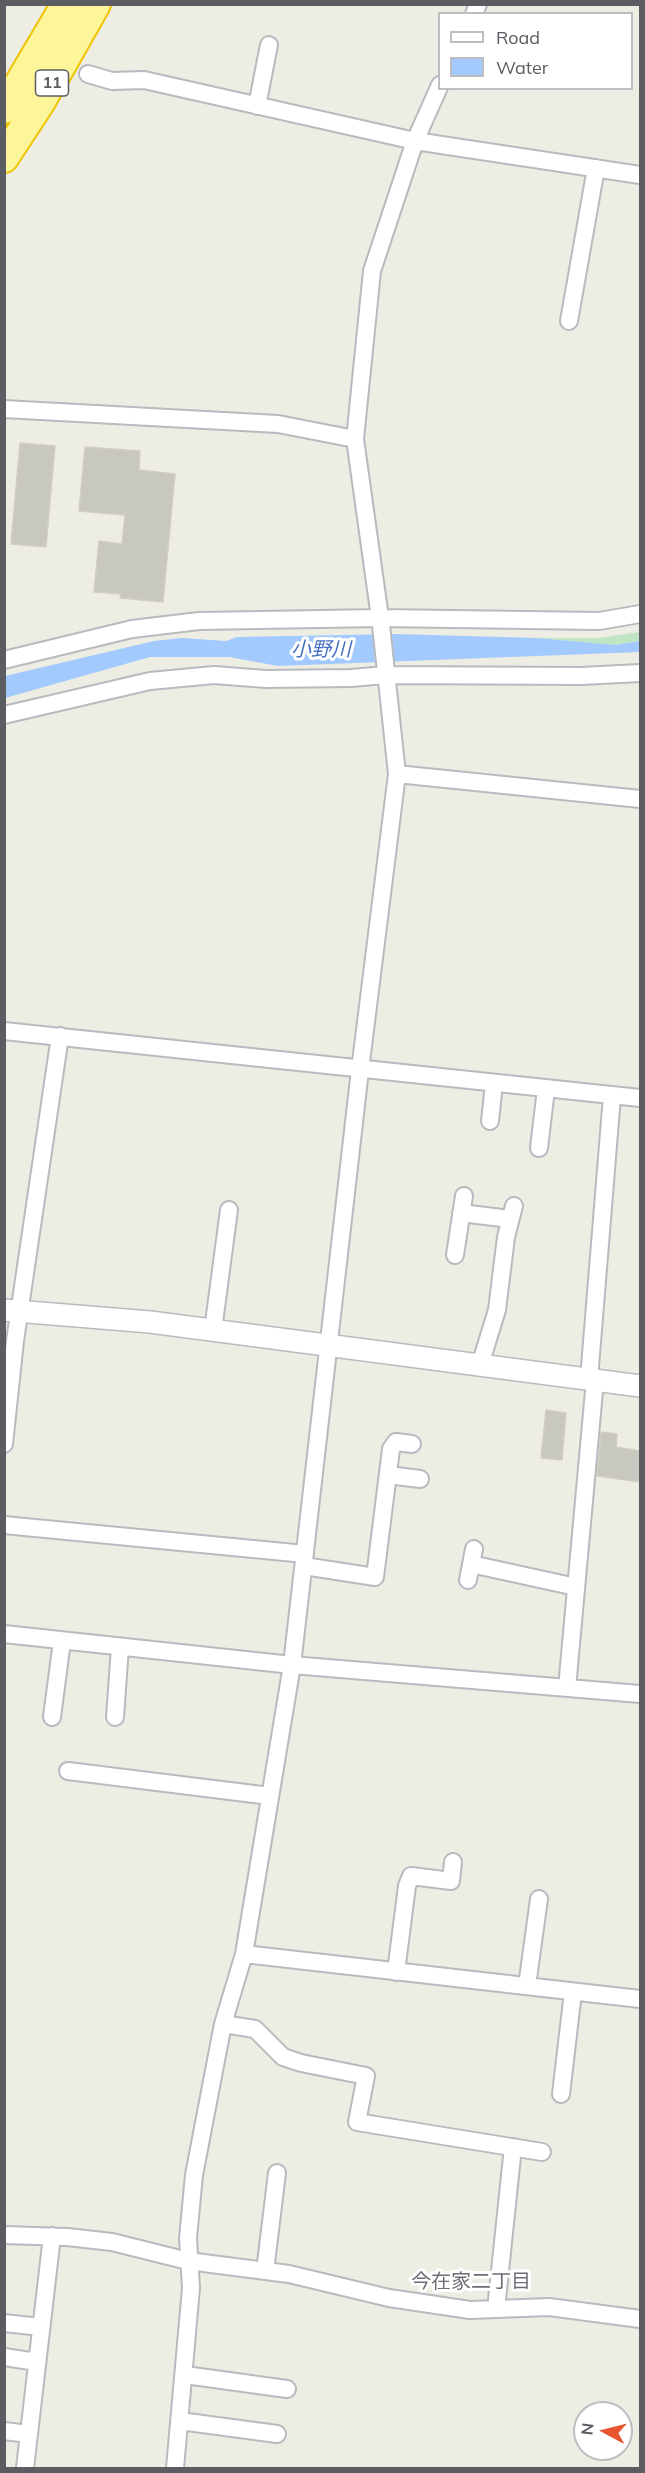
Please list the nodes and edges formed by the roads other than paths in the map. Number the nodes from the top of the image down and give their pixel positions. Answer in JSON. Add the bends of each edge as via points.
{"nodes":[{"id":1,"x":66,"y":4,"type":"edge"},
{"id":2,"x":96,"y":4,"type":"edge"},
{"id":3,"x":269,"y":45,"type":"dead end"},
{"id":4,"x":88,"y":74,"type":"dead end"},
{"id":5,"x":438,"y":89,"type":"edge"},
{"id":6,"x":257,"y":106,"type":"junction"},
{"id":7,"x":4,"y":109,"type":"edge"},
{"id":8,"x":415,"y":141,"type":"junction"},
{"id":9,"x":4,"y":158,"type":"edge"},
{"id":10,"x":596,"y":168,"type":"junction"},
{"id":11,"x":640,"y":175,"type":"edge"},
{"id":12,"x":569,"y":321,"type":"dead end"},
{"id":13,"x":4,"y":409,"type":"edge"},
{"id":14,"x":355,"y":439,"type":"junction"},
{"id":15,"x":640,"y":614,"type":"edge"},
{"id":16,"x":380,"y":621,"type":"junction"},
{"id":17,"x":4,"y":660,"type":"edge"},
{"id":18,"x":385,"y":671,"type":"junction"},
{"id":19,"x":640,"y":673,"type":"edge"},
{"id":20,"x":4,"y":715,"type":"edge"},
{"id":21,"x":397,"y":774,"type":"junction"},
{"id":22,"x":640,"y":799,"type":"edge"},
{"id":23,"x":4,"y":1031,"type":"edge"},
{"id":24,"x":60,"y":1036,"type":"junction"},
{"id":25,"x":360,"y":1070,"type":"junction"},
{"id":26,"x":494,"y":1084,"type":"junction"},
{"id":27,"x":546,"y":1089,"type":"junction"},
{"id":28,"x":612,"y":1095,"type":"junction"},
{"id":29,"x":640,"y":1098,"type":"edge"},
{"id":30,"x":490,"y":1121,"type":"dead end"},
{"id":31,"x":539,"y":1148,"type":"dead end"},
{"id":32,"x":464,"y":1196,"type":"dead end"},
{"id":33,"x":228,"y":1210,"type":"dead end"},
{"id":34,"x":461,"y":1213,"type":"junction"},
{"id":35,"x":455,"y":1255,"type":"dead end"},
{"id":36,"x":12,"y":1311,"type":"edge"},
{"id":37,"x":213,"y":1330,"type":"junction"},
{"id":38,"x":328,"y":1344,"type":"junction"},
{"id":39,"x":480,"y":1365,"type":"junction"},
{"id":40,"x":592,"y":1380,"type":"junction"},
{"id":41,"x":640,"y":1386,"type":"edge"},
{"id":42,"x":4,"y":1444,"type":"edge"},
{"id":43,"x":412,"y":1444,"type":"dead end"},
{"id":44,"x":388,"y":1475,"type":"junction"},
{"id":45,"x":420,"y":1479,"type":"dead end"},
{"id":46,"x":4,"y":1525,"type":"edge"},
{"id":47,"x":305,"y":1560,"type":"junction"},
{"id":48,"x":471,"y":1564,"type":"dead end"},
{"id":49,"x":576,"y":1587,"type":"junction"},
{"id":50,"x":4,"y":1634,"type":"edge"},
{"id":51,"x":62,"y":1641,"type":"junction"},
{"id":52,"x":120,"y":1647,"type":"junction"},
{"id":53,"x":292,"y":1665,"type":"junction"},
{"id":54,"x":567,"y":1689,"type":"junction"},
{"id":55,"x":640,"y":1694,"type":"edge"},
{"id":56,"x":52,"y":1717,"type":"dead end"},
{"id":57,"x":115,"y":1718,"type":"dead end"},
{"id":58,"x":68,"y":1772,"type":"dead end"},
{"id":59,"x":270,"y":1796,"type":"junction"},
{"id":60,"x":453,"y":1863,"type":"dead end"},
{"id":61,"x":539,"y":1899,"type":"dead end"},
{"id":62,"x":244,"y":1954,"type":"junction"},
{"id":63,"x":396,"y":1972,"type":"junction"},
{"id":64,"x":527,"y":1986,"type":"junction"},
{"id":65,"x":573,"y":1992,"type":"junction"},
{"id":66,"x":640,"y":1999,"type":"edge"},
{"id":67,"x":222,"y":2024,"type":"junction"},
{"id":68,"x":561,"y":2094,"type":"dead end"},
{"id":69,"x":513,"y":2147,"type":"junction"},
{"id":70,"x":542,"y":2152,"type":"dead end"},
{"id":71,"x":278,"y":2173,"type":"dead end"},
{"id":72,"x":4,"y":2235,"type":"edge"},
{"id":73,"x":52,"y":2236,"type":"junction"},
{"id":74,"x":188,"y":2261,"type":"junction"},
{"id":75,"x":265,"y":2271,"type":"junction"},
{"id":76,"x":496,"y":2309,"type":"junction"},
{"id":77,"x":640,"y":2319,"type":"edge"},
{"id":78,"x":4,"y":2323,"type":"edge"},
{"id":79,"x":41,"y":2327,"type":"junction"},
{"id":80,"x":4,"y":2357,"type":"edge"},
{"id":81,"x":37,"y":2362,"type":"junction"},
{"id":82,"x":185,"y":2375,"type":"junction"},
{"id":83,"x":287,"y":2389,"type":"dead end"},
{"id":84,"x":180,"y":2421,"type":"junction"},
{"id":85,"x":4,"y":2430,"type":"edge"},
{"id":86,"x":29,"y":2434,"type":"junction"},
{"id":87,"x":277,"y":2434,"type":"dead end"},
{"id":88,"x":25,"y":2469,"type":"edge"},
{"id":89,"x":175,"y":2469,"type":"edge"}],
"edges":[{"from":1,"to":7,"type":"highway","number":"11"},
{"from":2,"to":9,"type":"highway","number":"11"},
{"from":3,"to":6,"type":"street"},
{"from":4,"to":6,"type":"street","via":[[112,81],[144,80]]},
{"from":5,"to":8,"type":"street"},
{"from":6,"to":8,"type":"street"},
{"from":8,"to":10,"type":"street"},
{"from":8,"to":14,"type":"street","via":[[372,271]]},
{"from":10,"to":11,"type":"street"},
{"from":10,"to":12,"type":"street"},
{"from":13,"to":14,"type":"street","via":[[278,424]]},
{"from":14,"to":16,"type":"street"},
{"from":15,"to":16,"type":"street","via":[[599,621]]},
{"from":16,"to":17,"type":"street","via":[[199,621],[97,636]]},
{"from":16,"to":18,"type":"street"},
{"from":18,"to":19,"type":"street","via":[[581,676]]},
{"from":18,"to":20,"type":"street","via":[[351,678],[214,675],[150,681]]},
{"from":18,"to":21,"type":"street"},
{"from":21,"to":22,"type":"street"},
{"from":21,"to":25,"type":"street"},
{"from":23,"to":24,"type":"street"},
{"from":24,"to":25,"type":"street"},
{"from":24,"to":36,"type":"street"},
{"from":25,"to":26,"type":"street"},
{"from":25,"to":38,"type":"street"},
{"from":26,"to":27,"type":"street"},
{"from":26,"to":30,"type":"street"},
{"from":27,"to":28,"type":"street"},
{"from":27,"to":31,"type":"street"},
{"from":28,"to":29,"type":"street"},
{"from":28,"to":40,"type":"street"},
{"from":32,"to":34,"type":"street"},
{"from":33,"to":37,"type":"street"},
{"from":34,"to":35,"type":"street"},
{"from":34,"to":39,"type":"street","via":[[512,1213],[497,1310]]},
{"from":36,"to":37,"type":"street"},
{"from":36,"to":42,"type":"street"},
{"from":37,"to":38,"type":"street"},
{"from":38,"to":39,"type":"street"},
{"from":38,"to":47,"type":"street"},
{"from":39,"to":40,"type":"street"},
{"from":40,"to":41,"type":"street"},
{"from":40,"to":49,"type":"street"},
{"from":43,"to":44,"type":"street","via":[[396,1442],[391,1449]]},
{"from":44,"to":45,"type":"street"},
{"from":44,"to":47,"type":"street","via":[[375,1577]]},
{"from":46,"to":47,"type":"street"},
{"from":47,"to":53,"type":"street"},
{"from":48,"to":49,"type":"street"},
{"from":49,"to":54,"type":"street"},
{"from":50,"to":51,"type":"street"},
{"from":51,"to":52,"type":"street"},
{"from":51,"to":56,"type":"street"},
{"from":52,"to":53,"type":"street"},
{"from":52,"to":57,"type":"street"},
{"from":53,"to":54,"type":"street"},
{"from":53,"to":59,"type":"street"},
{"from":54,"to":55,"type":"street"},
{"from":58,"to":59,"type":"street","via":[[115,1769]]},
{"from":59,"to":62,"type":"street"},
{"from":60,"to":63,"type":"street","via":[[451,1881],[411,1876]]},
{"from":61,"to":64,"type":"street"},
{"from":62,"to":63,"type":"street"},
{"from":62,"to":67,"type":"street"},
{"from":63,"to":64,"type":"street"},
{"from":64,"to":65,"type":"street"},
{"from":65,"to":66,"type":"street"},
{"from":65,"to":68,"type":"street"},
{"from":67,"to":69,"type":"street","via":[[255,2029],[283,2057],[366,2076],[357,2122]]},
{"from":67,"to":74,"type":"street","via":[[194,2175]]},
{"from":69,"to":70,"type":"street"},
{"from":69,"to":76,"type":"street"},
{"from":71,"to":75,"type":"street"},
{"from":72,"to":73,"type":"street"},
{"from":73,"to":74,"type":"street","via":[[112,2242]]},
{"from":73,"to":79,"type":"street"},
{"from":74,"to":75,"type":"street"},
{"from":74,"to":82,"type":"street","via":[[191,2288]]},
{"from":75,"to":76,"type":"street","via":[[389,2298],[470,2310]]},
{"from":76,"to":77,"type":"street","via":[[549,2307]]},
{"from":78,"to":79,"type":"street"},
{"from":79,"to":81,"type":"street"},
{"from":80,"to":81,"type":"street"},
{"from":81,"to":86,"type":"street"},
{"from":82,"to":83,"type":"street"},
{"from":82,"to":84,"type":"street"},
{"from":84,"to":87,"type":"street"},
{"from":84,"to":89,"type":"street"},
{"from":85,"to":86,"type":"street"},
{"from":86,"to":88,"type":"street"}]}
